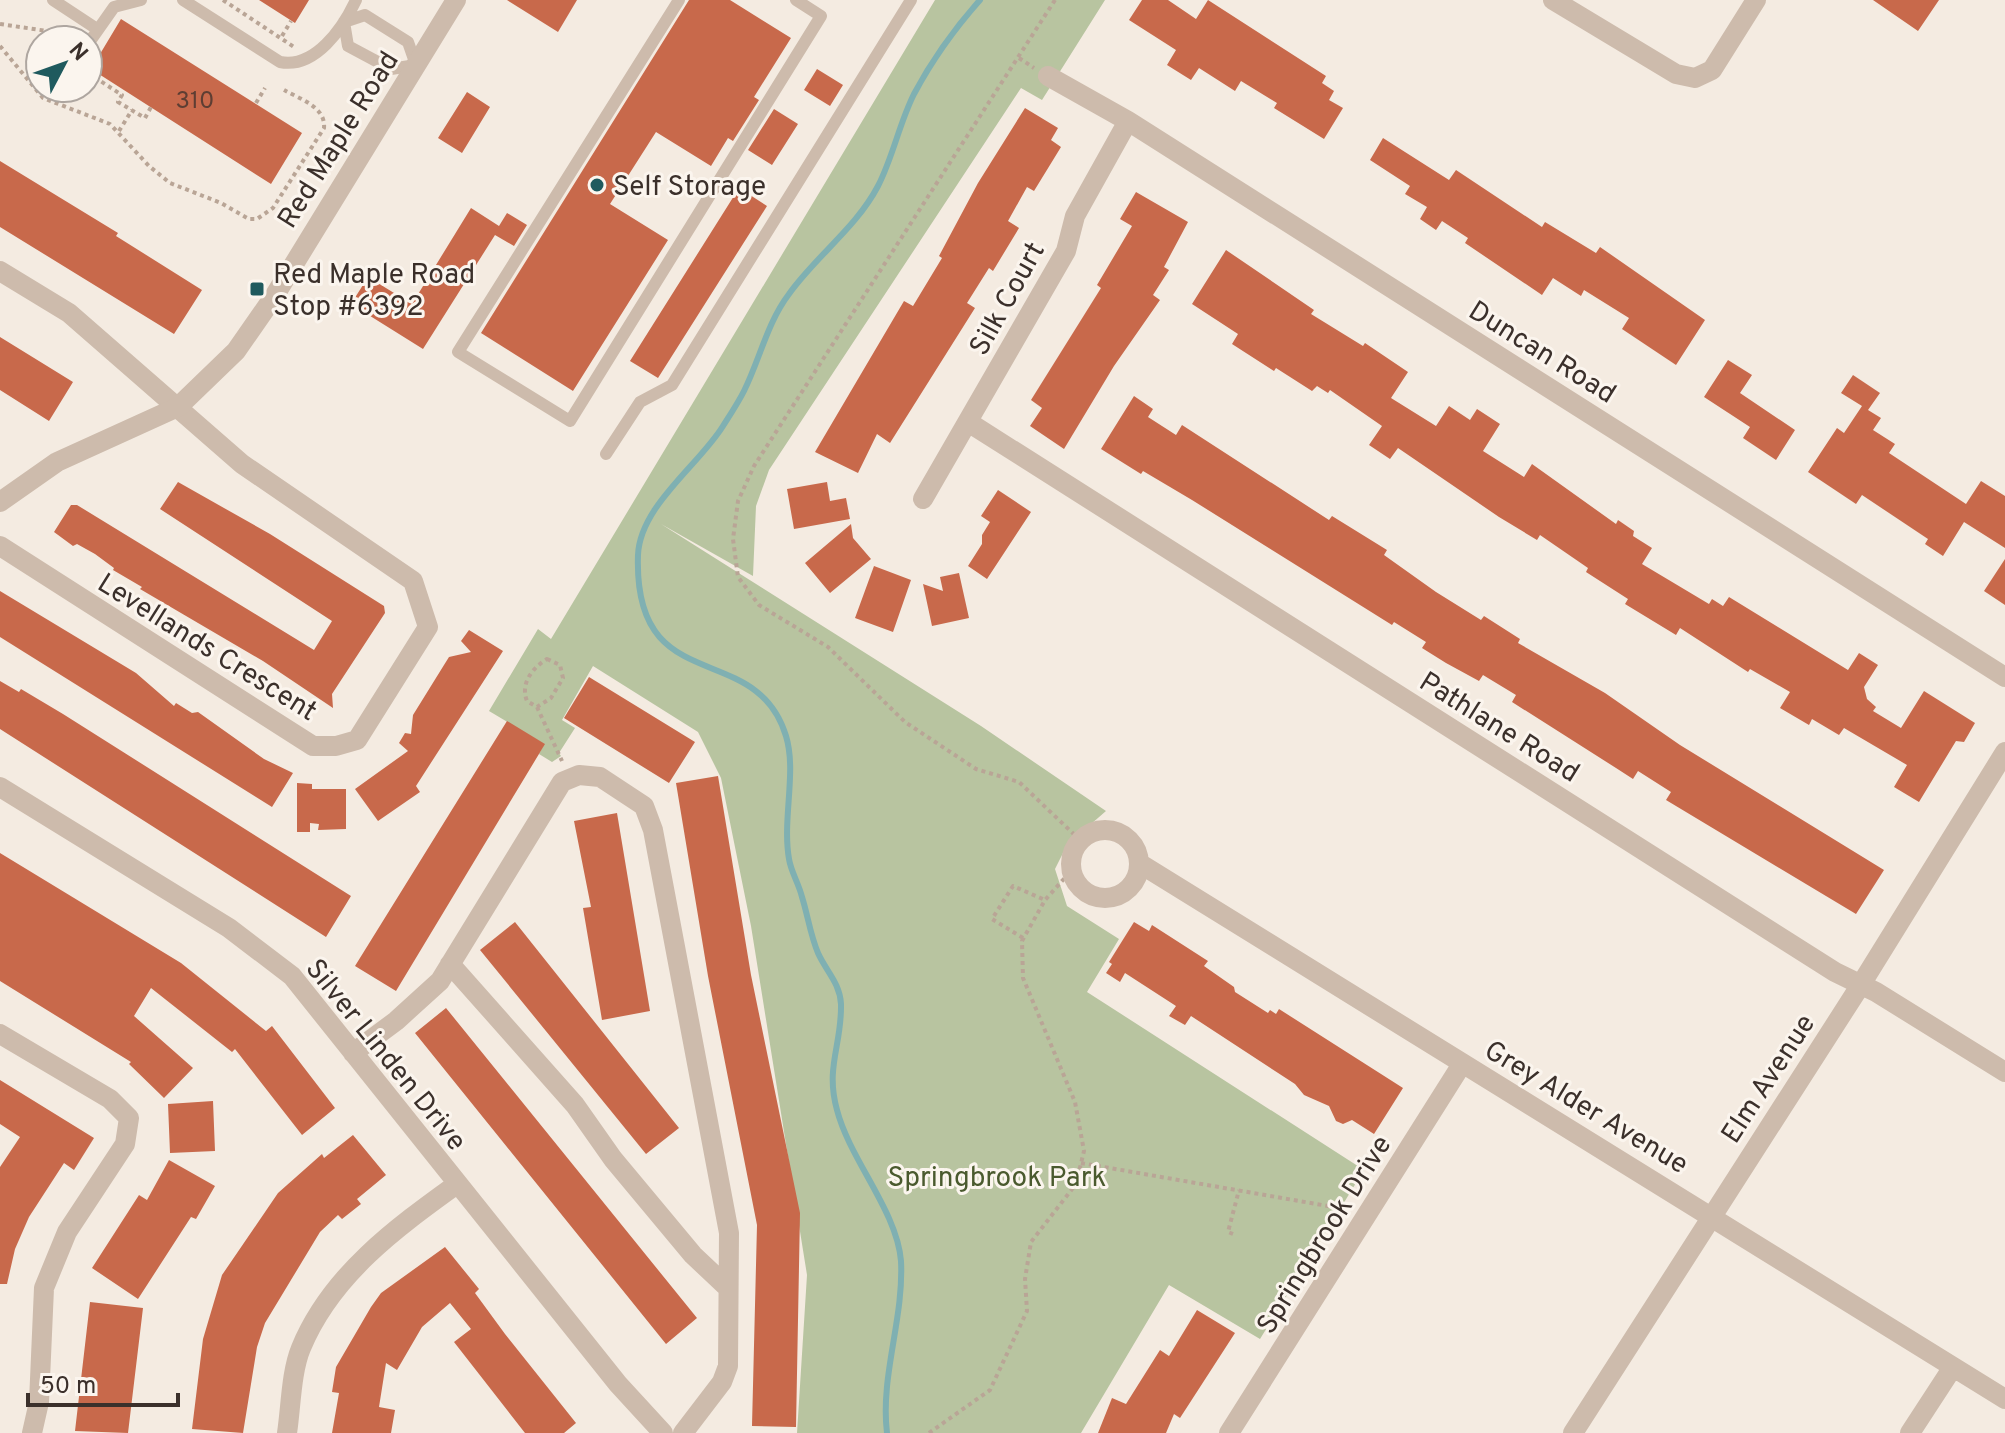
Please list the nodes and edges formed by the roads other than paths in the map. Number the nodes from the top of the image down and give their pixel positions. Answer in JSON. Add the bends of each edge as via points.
{"nodes":[{"id":1,"x":53,"y":0,"type":"edge"},
{"id":2,"x":141,"y":0,"type":"edge"},
{"id":3,"x":183,"y":0,"type":"edge"},
{"id":4,"x":356,"y":0,"type":"edge"},
{"id":5,"x":456,"y":0,"type":"edge"},
{"id":6,"x":679,"y":0,"type":"edge"},
{"id":7,"x":796,"y":0,"type":"edge"},
{"id":8,"x":911,"y":0,"type":"edge"},
{"id":9,"x":1553,"y":0,"type":"edge"},
{"id":10,"x":1756,"y":0,"type":"edge"},
{"id":11,"x":108,"y":4,"type":"edge"},
{"id":12,"x":344,"y":22,"type":"junction"},
{"id":13,"x":89,"y":24,"type":"edge"},
{"id":14,"x":99,"y":24,"type":"edge"},
{"id":15,"x":416,"y":65,"type":"junction"},
{"id":16,"x":1048,"y":76,"type":"dead end"},
{"id":17,"x":1128,"y":121,"type":"junction"},
{"id":18,"x":0,"y":271,"type":"edge"},
{"id":19,"x":178,"y":407,"type":"junction"},
{"id":20,"x":968,"y":422,"type":"junction"},
{"id":21,"x":606,"y":454,"type":"dead end"},
{"id":22,"x":923,"y":499,"type":"dead end"},
{"id":23,"x":0,"y":502,"type":"edge"},
{"id":24,"x":0,"y":546,"type":"edge"},
{"id":25,"x":2005,"y":677,"type":"edge"},
{"id":26,"x":2005,"y":752,"type":"edge"},
{"id":27,"x":0,"y":787,"type":"edge"},
{"id":28,"x":1139,"y":863,"type":"junction"},
{"id":29,"x":450,"y":964,"type":"junction"},
{"id":30,"x":1860,"y":986,"type":"junction"},
{"id":31,"x":0,"y":1034,"type":"edge"},
{"id":32,"x":353,"y":1053,"type":"junction"},
{"id":33,"x":1462,"y":1064,"type":"junction"},
{"id":34,"x":2005,"y":1072,"type":"edge"},
{"id":35,"x":457,"y":1184,"type":"junction"},
{"id":36,"x":1712,"y":1215,"type":"junction"},
{"id":37,"x":728,"y":1288,"type":"junction"},
{"id":38,"x":1953,"y":1367,"type":"junction"},
{"id":39,"x":2005,"y":1399,"type":"edge"},
{"id":40,"x":32,"y":1433,"type":"edge"},
{"id":41,"x":287,"y":1433,"type":"edge"},
{"id":42,"x":663,"y":1433,"type":"edge"},
{"id":43,"x":683,"y":1433,"type":"edge"},
{"id":44,"x":1229,"y":1433,"type":"edge"},
{"id":45,"x":1573,"y":1433,"type":"edge"},
{"id":46,"x":1910,"y":1433,"type":"edge"}],
"edges":[{"from":1,"to":13,"type":"lane"},
{"from":2,"to":11,"type":"lane"},
{"from":3,"to":12,"type":"lane","via":[[288,64],[310,57]]},
{"from":4,"to":12,"type":"lane"},
{"from":5,"to":15,"type":"street","name":"Red Maple Road"},
{"from":6,"to":7,"type":"lane","via":[[458,352],[570,421],[821,16]]},
{"from":8,"to":21,"type":"lane","via":[[672,385],[640,402]]},
{"from":9,"to":10,"type":"street","via":[[1676,74],[1695,78],[1712,70]]},
{"from":11,"to":14,"type":"lane"},
{"from":12,"to":15,"type":"lane","via":[[365,15],[384,26],[408,42]]},
{"from":12,"to":15,"type":"lane","via":[[348,46],[391,69]]},
{"from":15,"to":19,"type":"street","name":"Red Maple Road","via":[[275,295],[236,351]]},
{"from":16,"to":17,"type":"street","name":"Duncan Road"},
{"from":17,"to":20,"type":"street","name":"Silk Court","via":[[1075,216],[1066,251]]},
{"from":17,"to":25,"type":"street","name":"Duncan Road"},
{"from":18,"to":19,"type":"street","via":[[69,313]]},
{"from":19,"to":23,"type":"street","name":"Red Maple Road","via":[[57,462]]},
{"from":19,"to":24,"type":"street","name":"Levellands Crescent","via":[[242,464],[413,581],[428,627],[357,740],[313,746]]},
{"from":20,"to":22,"type":"street","name":"Silk Court"},
{"from":20,"to":30,"type":"street","name":"Pathlane Road"},
{"from":26,"to":30,"type":"street","name":"Elm Avenue"},
{"from":27,"to":32,"type":"street","name":"Silver Linden Drive","via":[[254,947],[292,976]]},
{"from":28,"to":28,"type":"street","name":"Grey Alder Avenue","via":[[1130,841],[1099,830],[1080,840],[1070,860],[1083,891],[1105,898],[1126,891]]},
{"from":28,"to":33,"type":"street","name":"Grey Alder Avenue"},
{"from":29,"to":32,"type":"street","via":[[417,1004]]},
{"from":29,"to":37,"type":"street","via":[[575,1105],[693,1255]]},
{"from":29,"to":37,"type":"street","via":[[562,782],[579,775],[600,777],[644,806],[653,830],[723,1198],[729,1233]]},
{"from":30,"to":34,"type":"street","name":"Pathlane Road"},
{"from":30,"to":36,"type":"street","name":"Elm Avenue"},
{"from":31,"to":40,"type":"street","via":[[110,1099],[129,1118],[125,1144],[67,1232],[44,1288],[39,1402]]},
{"from":32,"to":35,"type":"street","name":"Silver Linden Drive"},
{"from":33,"to":36,"type":"street","name":"Grey Alder Avenue"},
{"from":33,"to":44,"type":"street","name":"Springbrook Drive"},
{"from":35,"to":41,"type":"street","via":[[384,1236],[315,1323],[300,1349]]},
{"from":35,"to":42,"type":"street","name":"Silver Linden Drive"},
{"from":36,"to":38,"type":"street","name":"Grey Alder Avenue"},
{"from":36,"to":45,"type":"street","name":"Elm Avenue"},
{"from":37,"to":43,"type":"street","via":[[728,1366]]},
{"from":38,"to":39,"type":"street","name":"Grey Alder Avenue"},
{"from":38,"to":46,"type":"street"}]}
